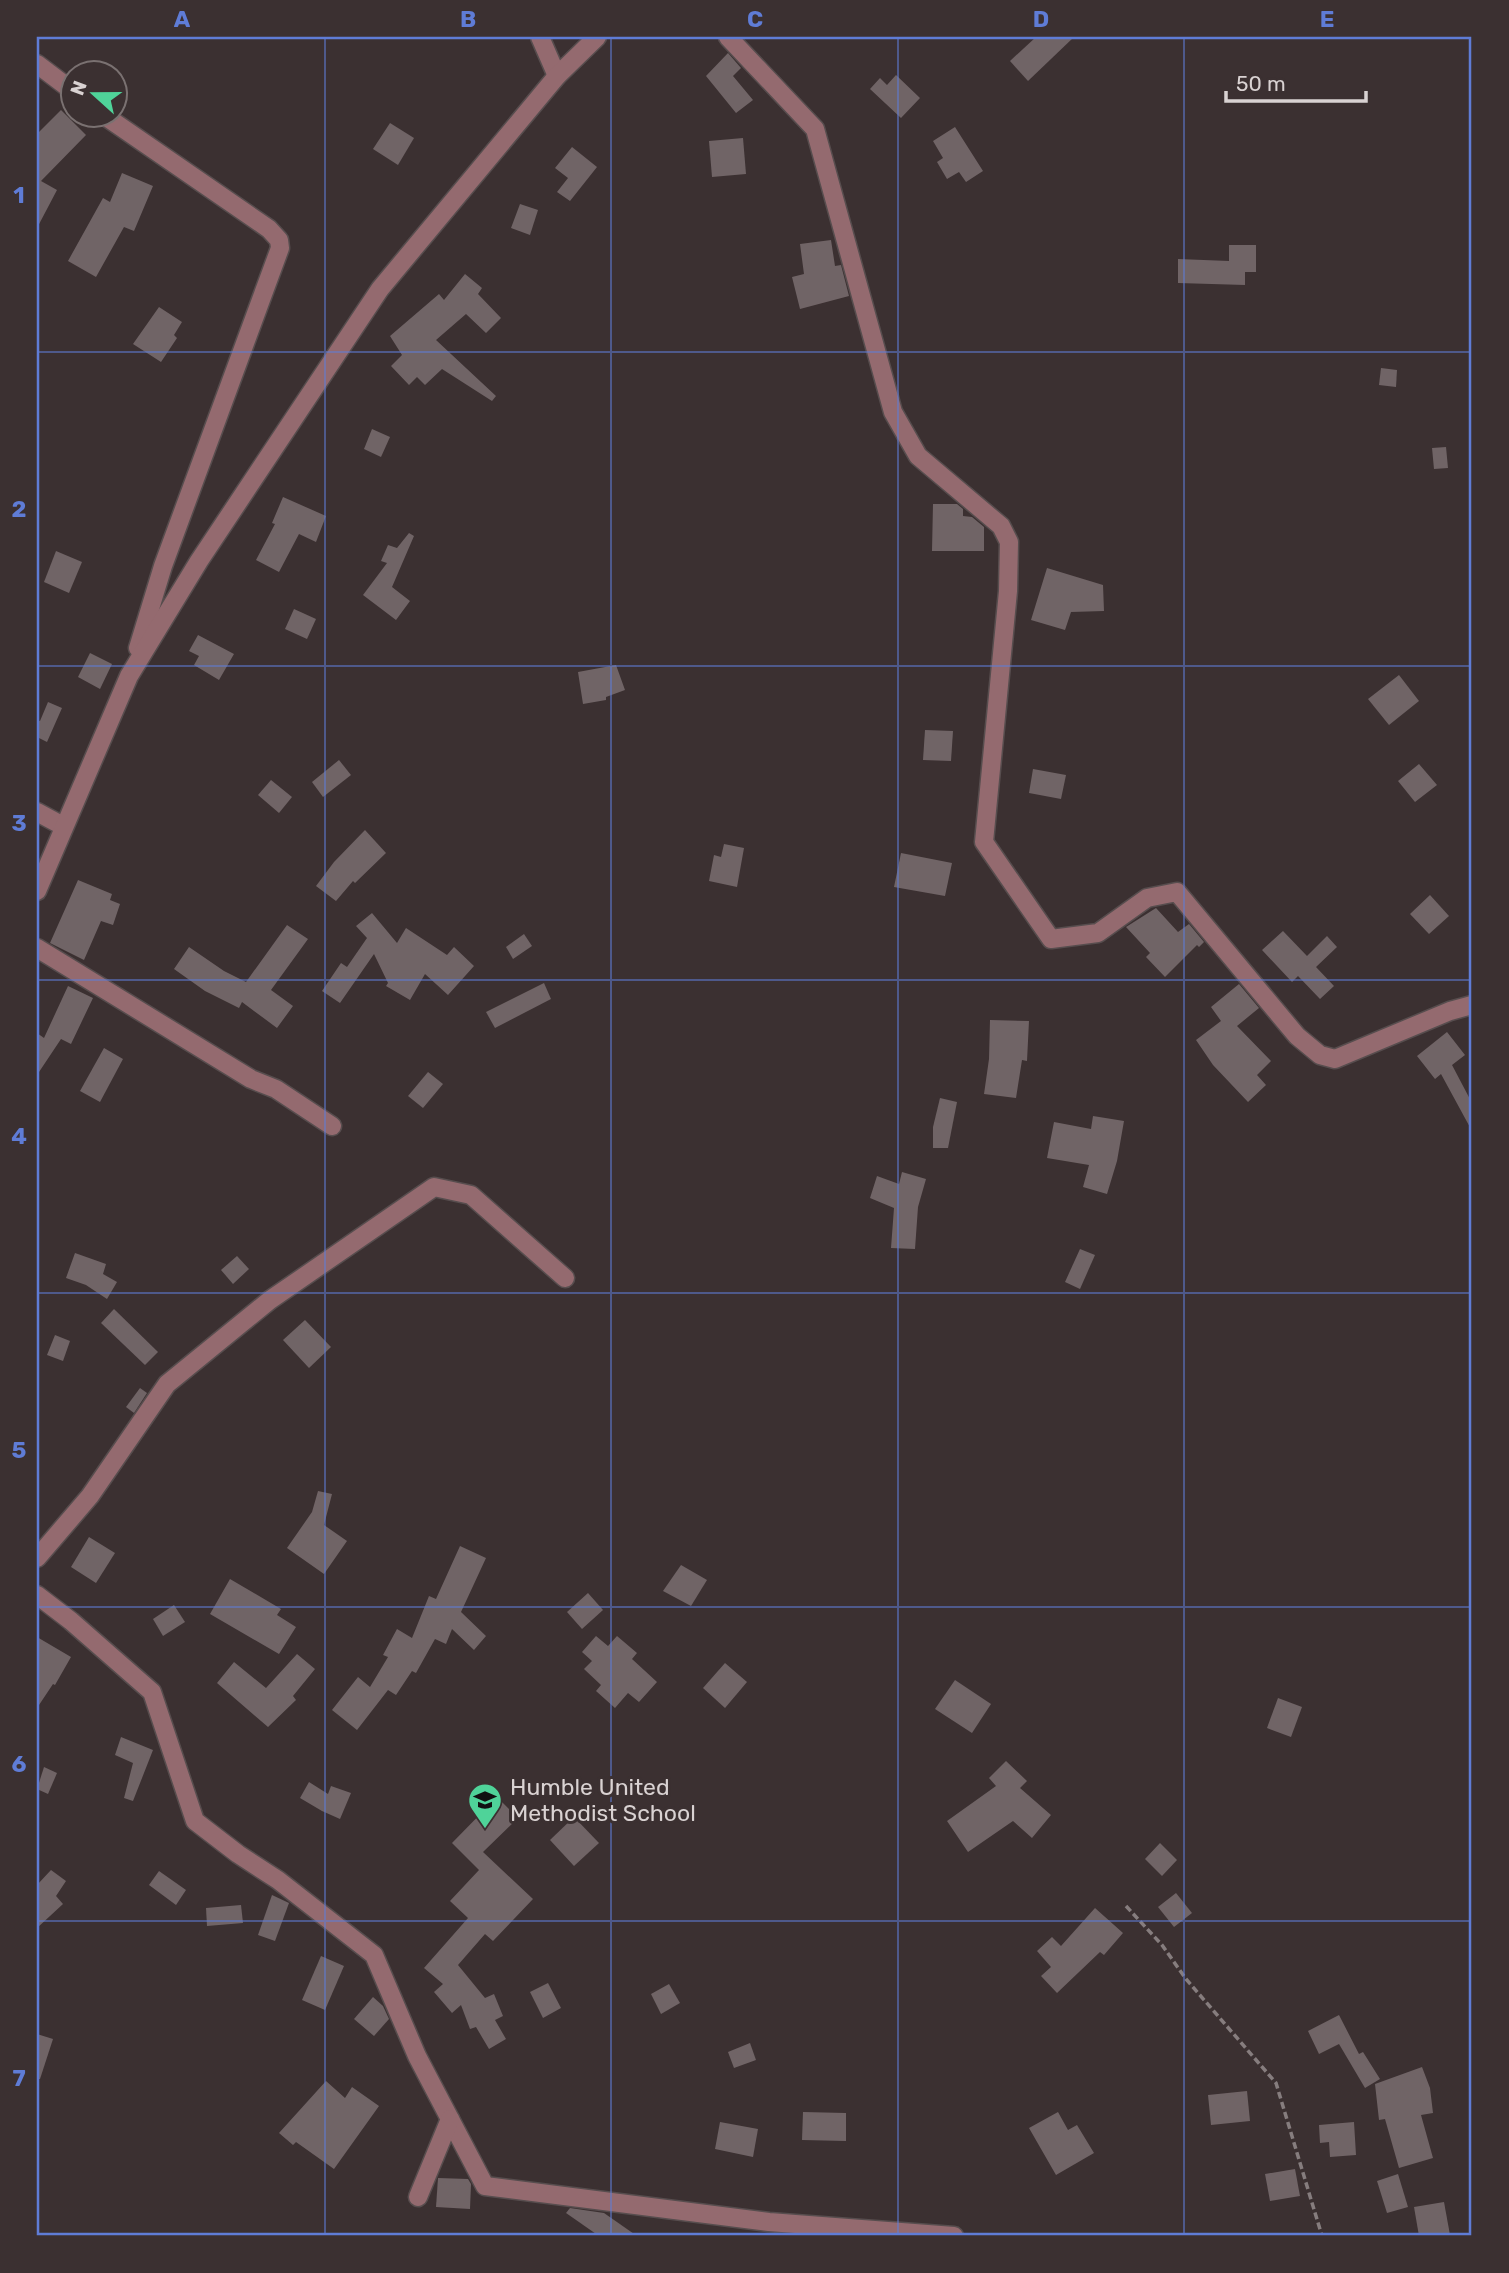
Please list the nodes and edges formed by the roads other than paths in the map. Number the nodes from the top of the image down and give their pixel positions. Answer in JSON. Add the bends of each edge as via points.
{"nodes":[{"id":1,"x":540,"y":37,"type":"edge"},
{"id":2,"x":597,"y":37,"type":"edge"},
{"id":3,"x":728,"y":37,"type":"edge"},
{"id":4,"x":37,"y":64,"type":"edge"},
{"id":5,"x":556,"y":76,"type":"junction"},
{"id":6,"x":60,"y":81,"type":"edge"},
{"id":7,"x":125,"y":130,"type":"edge"},
{"id":8,"x":129,"y":676,"type":"junction"},
{"id":9,"x":37,"y":812,"type":"edge"},
{"id":10,"x":63,"y":826,"type":"junction"},
{"id":11,"x":37,"y":891,"type":"edge"},
{"id":12,"x":37,"y":948,"type":"edge"},
{"id":13,"x":1472,"y":1005,"type":"edge"},
{"id":14,"x":332,"y":1126,"type":"dead end"},
{"id":15,"x":565,"y":1278,"type":"dead end"},
{"id":16,"x":37,"y":1558,"type":"edge"},
{"id":17,"x":37,"y":1595,"type":"edge"},
{"id":18,"x":450,"y":2119,"type":"junction"},
{"id":19,"x":418,"y":2197,"type":"dead end"},
{"id":20,"x":954,"y":2236,"type":"edge"}],
"edges":[{"from":1,"to":5,"type":"street"},
{"from":2,"to":5,"type":"street"},
{"from":3,"to":13,"type":"street","via":[[816,129],[893,412],[918,456],[1001,526],[1009,542],[984,842],[1051,939],[1098,933],[1147,898],[1177,892],[1297,1035],[1320,1055],[1335,1059]]},
{"from":4,"to":6,"type":"street"},
{"from":5,"to":8,"type":"street","via":[[380,289],[199,561]]},
{"from":7,"to":8,"type":"street","via":[[269,229],[281,247],[163,566]]},
{"from":8,"to":10,"type":"street"},
{"from":9,"to":10,"type":"street"},
{"from":10,"to":11,"type":"street"},
{"from":12,"to":14,"type":"street","via":[[251,1079],[276,1088]]},
{"from":15,"to":16,"type":"street","via":[[471,1195],[434,1187],[270,1300],[167,1384],[90,1496]]},
{"from":17,"to":18,"type":"street","via":[[152,1692],[195,1821],[374,1955]]},
{"from":18,"to":19,"type":"street"},
{"from":18,"to":20,"type":"street","via":[[485,2186],[769,2222]]}]}
